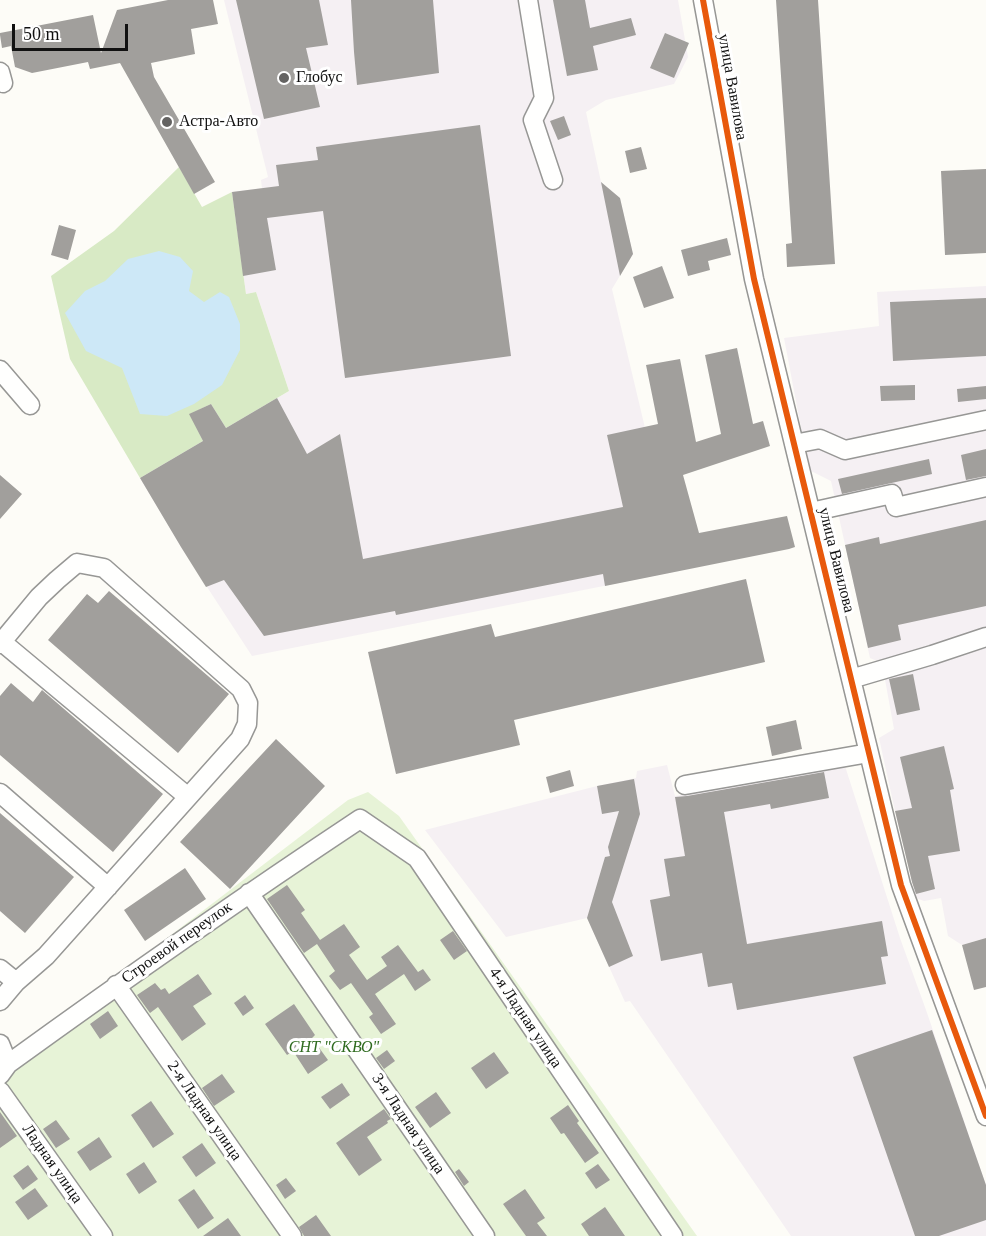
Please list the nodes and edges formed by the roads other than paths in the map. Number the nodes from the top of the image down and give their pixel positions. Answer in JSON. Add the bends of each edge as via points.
{"nodes":[{"id":1,"x":528,"y":0,"type":"edge"},
{"id":2,"x":703,"y":0,"type":"edge"},
{"id":3,"x":553,"y":180,"type":"dead end"},
{"id":4,"x":0,"y":370,"type":"edge"},
{"id":5,"x":30,"y":405,"type":"dead end"},
{"id":6,"x":986,"y":420,"type":"edge"},
{"id":7,"x":794,"y":444,"type":"junction"},
{"id":8,"x":986,"y":487,"type":"edge"},
{"id":9,"x":811,"y":512,"type":"junction"},
{"id":10,"x":986,"y":636,"type":"edge"},
{"id":11,"x":1,"y":643,"type":"edge"},
{"id":12,"x":851,"y":679,"type":"junction"},
{"id":13,"x":869,"y":753,"type":"junction"},
{"id":14,"x":686,"y":785,"type":"dead end"},
{"id":15,"x":0,"y":793,"type":"edge"},
{"id":16,"x":188,"y":796,"type":"junction"},
{"id":17,"x":360,"y":819,"type":"joint"},
{"id":18,"x":108,"y":887,"type":"junction"},
{"id":19,"x":249,"y":892,"type":"junction"},
{"id":20,"x":0,"y":969,"type":"edge"},
{"id":21,"x":16,"y":982,"type":"junction"},
{"id":22,"x":116,"y":986,"type":"junction"},
{"id":23,"x":0,"y":1001,"type":"edge"},
{"id":24,"x":0,"y":1044,"type":"edge"},
{"id":25,"x":4,"y":1069,"type":"edge"},
{"id":26,"x":0,"y":1091,"type":"edge"},
{"id":27,"x":986,"y":1116,"type":"edge"},
{"id":28,"x":103,"y":1236,"type":"edge"},
{"id":29,"x":292,"y":1236,"type":"edge"},
{"id":30,"x":485,"y":1236,"type":"edge"},
{"id":31,"x":673,"y":1236,"type":"edge"}],
"edges":[{"from":1,"to":3,"type":"street","via":[[544,98],[533,120]]},
{"from":2,"to":7,"type":"street","name":"улица Вавилова","via":[[754,279]]},
{"from":4,"to":5,"type":"street"},
{"from":6,"to":7,"type":"street","via":[[845,450],[820,439]]},
{"from":7,"to":9,"type":"street","name":"улица Вавилова"},
{"from":8,"to":9,"type":"street","via":[[896,507],[892,494]]},
{"from":9,"to":12,"type":"street","name":"улица Вавилова"},
{"from":10,"to":12,"type":"street"},
{"from":11,"to":16,"type":"street"},
{"from":11,"to":16,"type":"street","via":[[39,597],[77,563],[104,568],[241,689],[248,703],[247,724],[240,739]]},
{"from":12,"to":13,"type":"street","name":"улица Вавилова"},
{"from":13,"to":14,"type":"street"},
{"from":13,"to":27,"type":"street","name":"улица Вавилова","via":[[901,885]]},
{"from":15,"to":18,"type":"street"},
{"from":16,"to":18,"type":"street"},
{"from":17,"to":19,"type":"street","name":"Строевой переулок"},
{"from":17,"to":31,"type":"street","name":"4-я Ладная улица","via":[[417,858]]},
{"from":18,"to":21,"type":"street","via":[[46,956]]},
{"from":19,"to":22,"type":"street","name":"Строевой переулок"},
{"from":19,"to":30,"type":"street","name":"3-я Ладная улица"},
{"from":20,"to":21,"type":"street"},
{"from":21,"to":23,"type":"street"},
{"from":22,"to":25,"type":"street","name":"Строевой переулок"},
{"from":22,"to":29,"type":"street","name":"2-я Ладная улица"},
{"from":24,"to":25,"type":"street"},
{"from":26,"to":28,"type":"street","name":"Ладная улица"}]}
